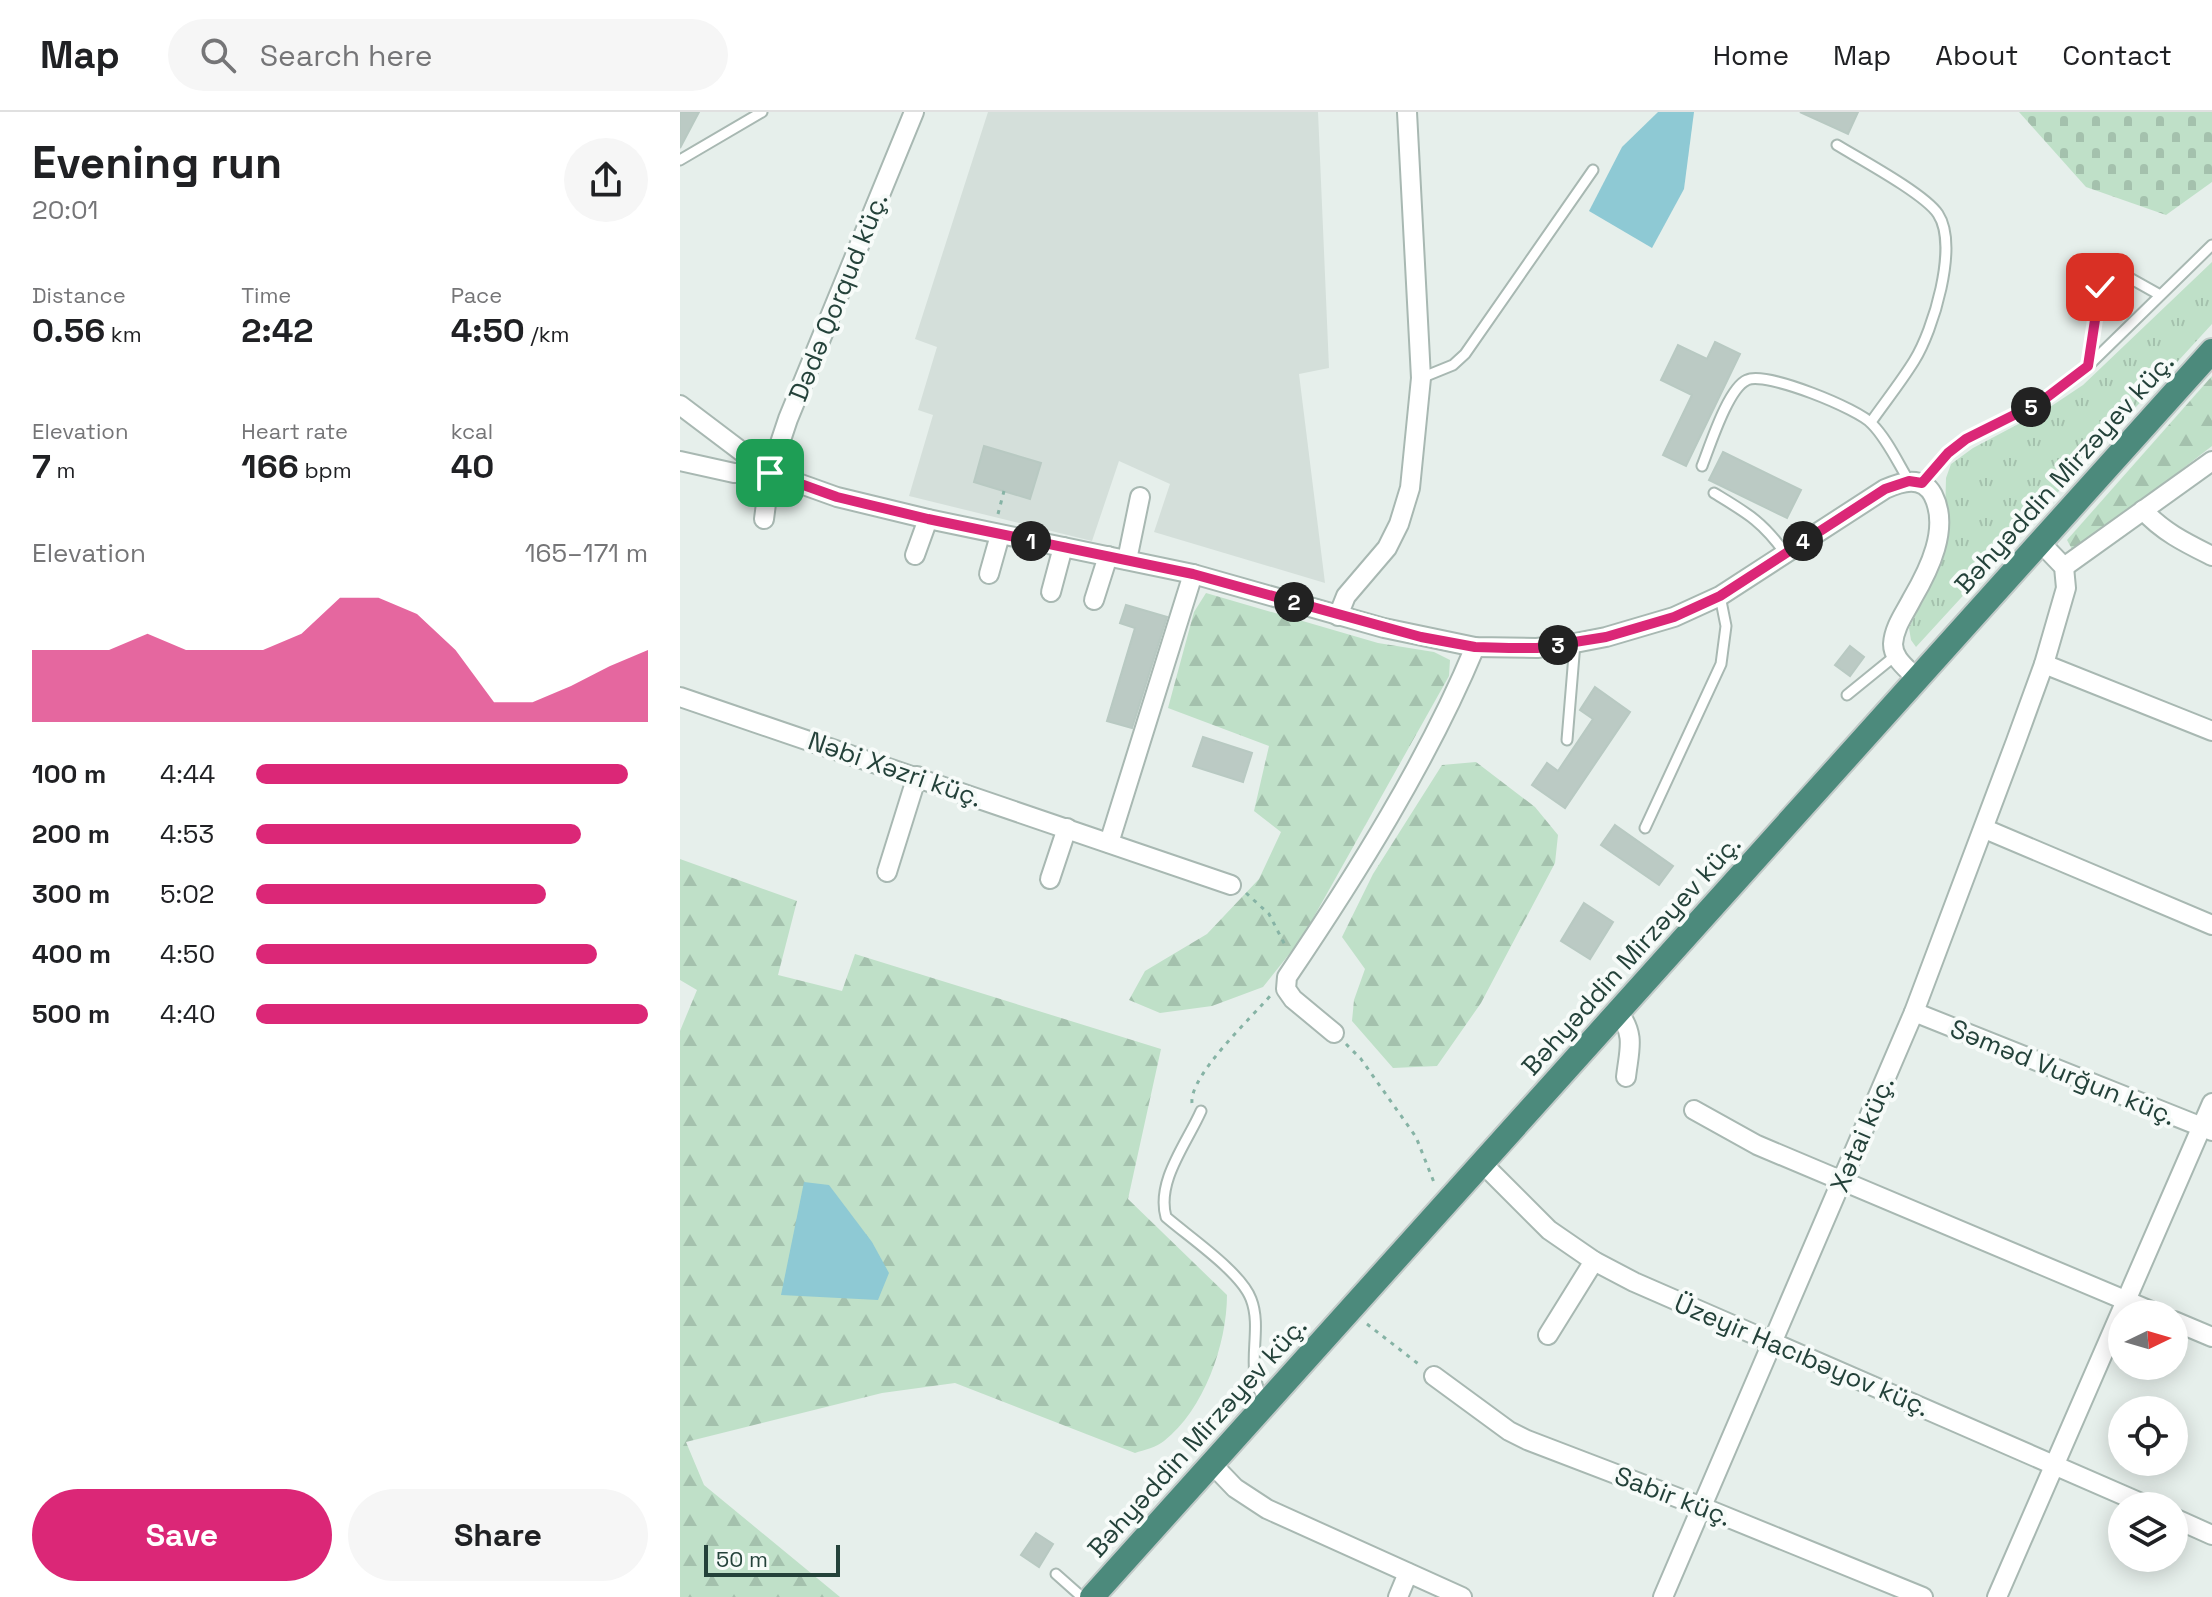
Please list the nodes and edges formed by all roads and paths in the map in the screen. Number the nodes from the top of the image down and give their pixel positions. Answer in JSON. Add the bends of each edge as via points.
{"nodes":[{"id":1,"x":762,"y":112,"type":"edge"},
{"id":2,"x":914,"y":112,"type":"edge"},
{"id":3,"x":1407,"y":112,"type":"edge"},
{"id":4,"x":1837,"y":145,"type":"dead end"},
{"id":5,"x":680,"y":160,"type":"edge"},
{"id":6,"x":1593,"y":170,"type":"dead end"},
{"id":7,"x":2212,"y":245,"type":"edge"},
{"id":8,"x":2160,"y":295,"type":"junction"},
{"id":9,"x":2212,"y":351,"type":"edge"},
{"id":10,"x":2088,"y":366,"type":"junction"},
{"id":11,"x":1421,"y":378,"type":"junction"},
{"id":12,"x":680,"y":405,"type":"edge"},
{"id":13,"x":1871,"y":422,"type":"junction"},
{"id":14,"x":680,"y":461,"type":"edge"},
{"id":15,"x":2212,"y":461,"type":"edge"},
{"id":16,"x":1702,"y":466,"type":"dead end"},
{"id":17,"x":770,"y":473,"type":"junction"},
{"id":18,"x":1916,"y":482,"type":"junction"},
{"id":19,"x":1004,"y":491,"type":"dead end"},
{"id":20,"x":1714,"y":493,"type":"dead end"},
{"id":21,"x":1140,"y":497,"type":"dead end"},
{"id":22,"x":2143,"y":510,"type":"junction"},
{"id":23,"x":764,"y":519,"type":"dead end"},
{"id":24,"x":928,"y":519,"type":"junction"},
{"id":25,"x":996,"y":534,"type":"junction"},
{"id":26,"x":2040,"y":542,"type":"junction"},
{"id":27,"x":1063,"y":547,"type":"junction"},
{"id":28,"x":1785,"y":553,"type":"junction"},
{"id":29,"x":915,"y":555,"type":"dead end"},
{"id":30,"x":1108,"y":556,"type":"junction"},
{"id":31,"x":2212,"y":556,"type":"edge"},
{"id":32,"x":1127,"y":560,"type":"junction"},
{"id":33,"x":2064,"y":567,"type":"junction"},
{"id":34,"x":989,"y":574,"type":"dead end"},
{"id":35,"x":1193,"y":574,"type":"junction"},
{"id":36,"x":1051,"y":592,"type":"dead end"},
{"id":37,"x":1720,"y":596,"type":"junction"},
{"id":38,"x":1094,"y":600,"type":"dead end"},
{"id":39,"x":1338,"y":616,"type":"junction"},
{"id":40,"x":1575,"y":643,"type":"junction"},
{"id":41,"x":1475,"y":647,"type":"junction"},
{"id":42,"x":1895,"y":656,"type":"junction"},
{"id":43,"x":2044,"y":664,"type":"junction"},
{"id":44,"x":1916,"y":678,"type":"junction"},
{"id":45,"x":1847,"y":695,"type":"dead end"},
{"id":46,"x":680,"y":697,"type":"edge"},
{"id":47,"x":2212,"y":731,"type":"edge"},
{"id":48,"x":1567,"y":740,"type":"dead end"},
{"id":49,"x":917,"y":776,"type":"junction"},
{"id":50,"x":1067,"y":828,"type":"junction"},
{"id":51,"x":1645,"y":828,"type":"dead end"},
{"id":52,"x":1985,"y":829,"type":"junction"},
{"id":53,"x":1109,"y":843,"type":"junction"},
{"id":54,"x":887,"y":872,"type":"dead end"},
{"id":55,"x":1050,"y":879,"type":"dead end"},
{"id":56,"x":1231,"y":885,"type":"joint"},
{"id":57,"x":2212,"y":925,"type":"edge"},
{"id":58,"x":1296,"y":964,"type":"junction"},
{"id":59,"x":1286,"y":989,"type":"junction"},
{"id":60,"x":1618,"y":1012,"type":"junction"},
{"id":61,"x":1914,"y":1012,"type":"junction"},
{"id":62,"x":1334,"y":1033,"type":"joint"},
{"id":63,"x":1626,"y":1077,"type":"dead end"},
{"id":64,"x":2212,"y":1103,"type":"edge"},
{"id":65,"x":1694,"y":1110,"type":"dead end"},
{"id":66,"x":1200,"y":1114,"type":"joint"},
{"id":67,"x":2207,"y":1129,"type":"edge"},
{"id":68,"x":1482,"y":1163,"type":"junction"},
{"id":69,"x":1842,"y":1180,"type":"junction"},
{"id":70,"x":1449,"y":1199,"type":"junction"},
{"id":71,"x":1594,"y":1261,"type":"junction"},
{"id":72,"x":2124,"y":1300,"type":"edge"},
{"id":73,"x":2126,"y":1300,"type":"edge"},
{"id":74,"x":1348,"y":1309,"type":"junction"},
{"id":75,"x":2188,"y":1327,"type":"edge"},
{"id":76,"x":1548,"y":1335,"type":"dead end"},
{"id":77,"x":2212,"y":1337,"type":"edge"},
{"id":78,"x":1773,"y":1341,"type":"junction"},
{"id":79,"x":2108,"y":1343,"type":"edge"},
{"id":80,"x":1434,"y":1376,"type":"joint"},
{"id":81,"x":1266,"y":1402,"type":"junction"},
{"id":82,"x":1212,"y":1464,"type":"junction"},
{"id":83,"x":2055,"y":1465,"type":"junction"},
{"id":84,"x":2116,"y":1492,"type":"edge"},
{"id":85,"x":1702,"y":1507,"type":"junction"},
{"id":86,"x":2188,"y":1524,"type":"edge"},
{"id":87,"x":2212,"y":1535,"type":"edge"},
{"id":88,"x":1408,"y":1573,"type":"junction"},
{"id":89,"x":1056,"y":1574,"type":"dead end"},
{"id":90,"x":1082,"y":1597,"type":"edge"},
{"id":91,"x":1092,"y":1597,"type":"edge"},
{"id":92,"x":1398,"y":1597,"type":"edge"},
{"id":93,"x":1462,"y":1597,"type":"edge"},
{"id":94,"x":1663,"y":1597,"type":"edge"},
{"id":95,"x":1923,"y":1597,"type":"edge"},
{"id":96,"x":1997,"y":1597,"type":"edge"}],
"edges":[{"from":1,"to":5,"type":"lane"},
{"from":2,"to":17,"type":"street","name":"Dədə Qorqud küç."},
{"from":3,"to":11,"type":"street"},
{"from":4,"to":13,"type":"lane","via":[[1925,201],[1939,215],[1948,240],[1930,325],[1915,359]]},
{"from":6,"to":11,"type":"lane","via":[[1465,354]]},
{"from":7,"to":8,"type":"lane"},
{"from":8,"to":10,"type":"lane"},
{"from":8,"to":10,"type":"lane","via":[[2119,272],[2105,274]]},
{"from":9,"to":26,"type":"highway","name":"Bəhyəddin Mirzəyev küç."},
{"from":10,"to":18,"type":"lane","via":[[2042,401],[1966,439]]},
{"from":11,"to":39,"type":"street","via":[[1410,488],[1399,524],[1387,548],[1346,596]]},
{"from":12,"to":17,"type":"street"},
{"from":13,"to":16,"type":"lane","via":[[1801,388],[1761,378],[1747,380],[1734,391]]},
{"from":13,"to":18,"type":"lane"},
{"from":14,"to":17,"type":"street","via":[[734,473]]},
{"from":15,"to":22,"type":"street"},
{"from":17,"to":23,"type":"street","name":"Dədə Qorqud küç."},
{"from":17,"to":24,"type":"street","via":[[837,497]]},
{"from":18,"to":28,"type":"street","via":[[1885,489],[1861,502]]},
{"from":18,"to":42,"type":"street","via":[[1930,489],[1936,501],[1938,535],[1922,581],[1897,626]]},
{"from":19,"to":25,"type":"path"},
{"from":20,"to":28,"type":"lane","via":[[1757,518]]},
{"from":21,"to":32,"type":"street"},
{"from":22,"to":31,"type":"street","via":[[2177,539]]},
{"from":22,"to":33,"type":"street"},
{"from":24,"to":25,"type":"street"},
{"from":24,"to":29,"type":"street"},
{"from":25,"to":27,"type":"street"},
{"from":25,"to":34,"type":"street"},
{"from":26,"to":33,"type":"street"},
{"from":26,"to":44,"type":"highway","name":"Bəhyəddin Mirzəyev küç."},
{"from":27,"to":30,"type":"street"},
{"from":27,"to":36,"type":"street"},
{"from":28,"to":37,"type":"street"},
{"from":30,"to":32,"type":"street"},
{"from":30,"to":38,"type":"street"},
{"from":32,"to":35,"type":"street"},
{"from":33,"to":43,"type":"street","name":"Xətai küç.","via":[[2064,602]]},
{"from":35,"to":39,"type":"street"},
{"from":35,"to":53,"type":"street"},
{"from":37,"to":40,"type":"street","via":[[1674,617]]},
{"from":37,"to":51,"type":"lane","via":[[1726,626],[1721,664]]},
{"from":39,"to":41,"type":"street"},
{"from":40,"to":41,"type":"street"},
{"from":40,"to":48,"type":"lane"},
{"from":41,"to":58,"type":"street","via":[[1435,734]]},
{"from":42,"to":44,"type":"street"},
{"from":42,"to":45,"type":"lane"},
{"from":43,"to":47,"type":"street"},
{"from":43,"to":52,"type":"street","name":"Xətai küç."},
{"from":44,"to":60,"type":"highway","name":"Bəhyəddin Mirzəyev küç."},
{"from":46,"to":49,"type":"street","name":"Nəbi Xəzri küç."},
{"from":49,"to":50,"type":"street","name":"Nəbi Xəzri küç."},
{"from":49,"to":54,"type":"street"},
{"from":50,"to":53,"type":"street","name":"Nəbi Xəzri küç."},
{"from":50,"to":55,"type":"street"},
{"from":52,"to":57,"type":"street"},
{"from":52,"to":61,"type":"street","name":"Xətai küç."},
{"from":53,"to":56,"type":"street","name":"Nəbi Xəzri küç."},
{"from":56,"to":58,"type":"path","via":[[1269,914]]},
{"from":58,"to":59,"type":"street"},
{"from":59,"to":62,"type":"street"},
{"from":59,"to":66,"type":"path","via":[[1272,994],[1195,1084],[1191,1097]]},
{"from":60,"to":63,"type":"street","via":[[1631,1037]]},
{"from":60,"to":68,"type":"highway","name":"Bəhyəddin Mirzəyev küç."},
{"from":61,"to":67,"type":"street","name":"Səməd Vurğun küç."},
{"from":61,"to":69,"type":"street","name":"Xətai küç."},
{"from":62,"to":70,"type":"path","via":[[1361,1059],[1416,1137],[1434,1183]]},
{"from":64,"to":67,"type":"street"},
{"from":65,"to":69,"type":"street","via":[[1757,1145]]},
{"from":66,"to":81,"type":"lane","via":[[1164,1188],[1162,1203],[1166,1217],[1242,1281],[1250,1296],[1256,1322],[1257,1391]]},
{"from":67,"to":73,"type":"street"},
{"from":68,"to":70,"type":"highway","name":"Bəhyəddin Mirzəyev küç."},
{"from":68,"to":71,"type":"street","name":"Üzeyir Hacıbəyov küç.","via":[[1549,1230]]},
{"from":69,"to":72,"type":"street"},
{"from":69,"to":78,"type":"street","name":"Xətai küç."},
{"from":70,"to":74,"type":"highway","name":"Bəhyəddin Mirzəyev küç."},
{"from":71,"to":76,"type":"street"},
{"from":71,"to":78,"type":"street","name":"Üzeyir Hacıbəyov küç."},
{"from":74,"to":80,"type":"path"},
{"from":74,"to":81,"type":"highway","name":"Bəhyəddin Mirzəyev küç."},
{"from":75,"to":77,"type":"street"},
{"from":78,"to":83,"type":"street","name":"Üzeyir Hacıbəyov küç."},
{"from":78,"to":85,"type":"street","name":"Xətai küç."},
{"from":79,"to":83,"type":"street"},
{"from":80,"to":85,"type":"street","name":"Sabir küç.","via":[[1527,1440]]},
{"from":81,"to":82,"type":"highway","name":"Bəhyəddin Mirzəyev küç."},
{"from":82,"to":88,"type":"street","via":[[1252,1501]]},
{"from":82,"to":91,"type":"highway","name":"Bəhyəddin Mirzəyev küç."},
{"from":83,"to":84,"type":"street","name":"Üzeyir Hacıbəyov küç."},
{"from":83,"to":96,"type":"street"},
{"from":85,"to":94,"type":"street","name":"Xətai küç."},
{"from":85,"to":95,"type":"street","name":"Sabir küç."},
{"from":86,"to":87,"type":"street"},
{"from":88,"to":92,"type":"street"},
{"from":88,"to":93,"type":"street"},
{"from":89,"to":90,"type":"lane"}]}
